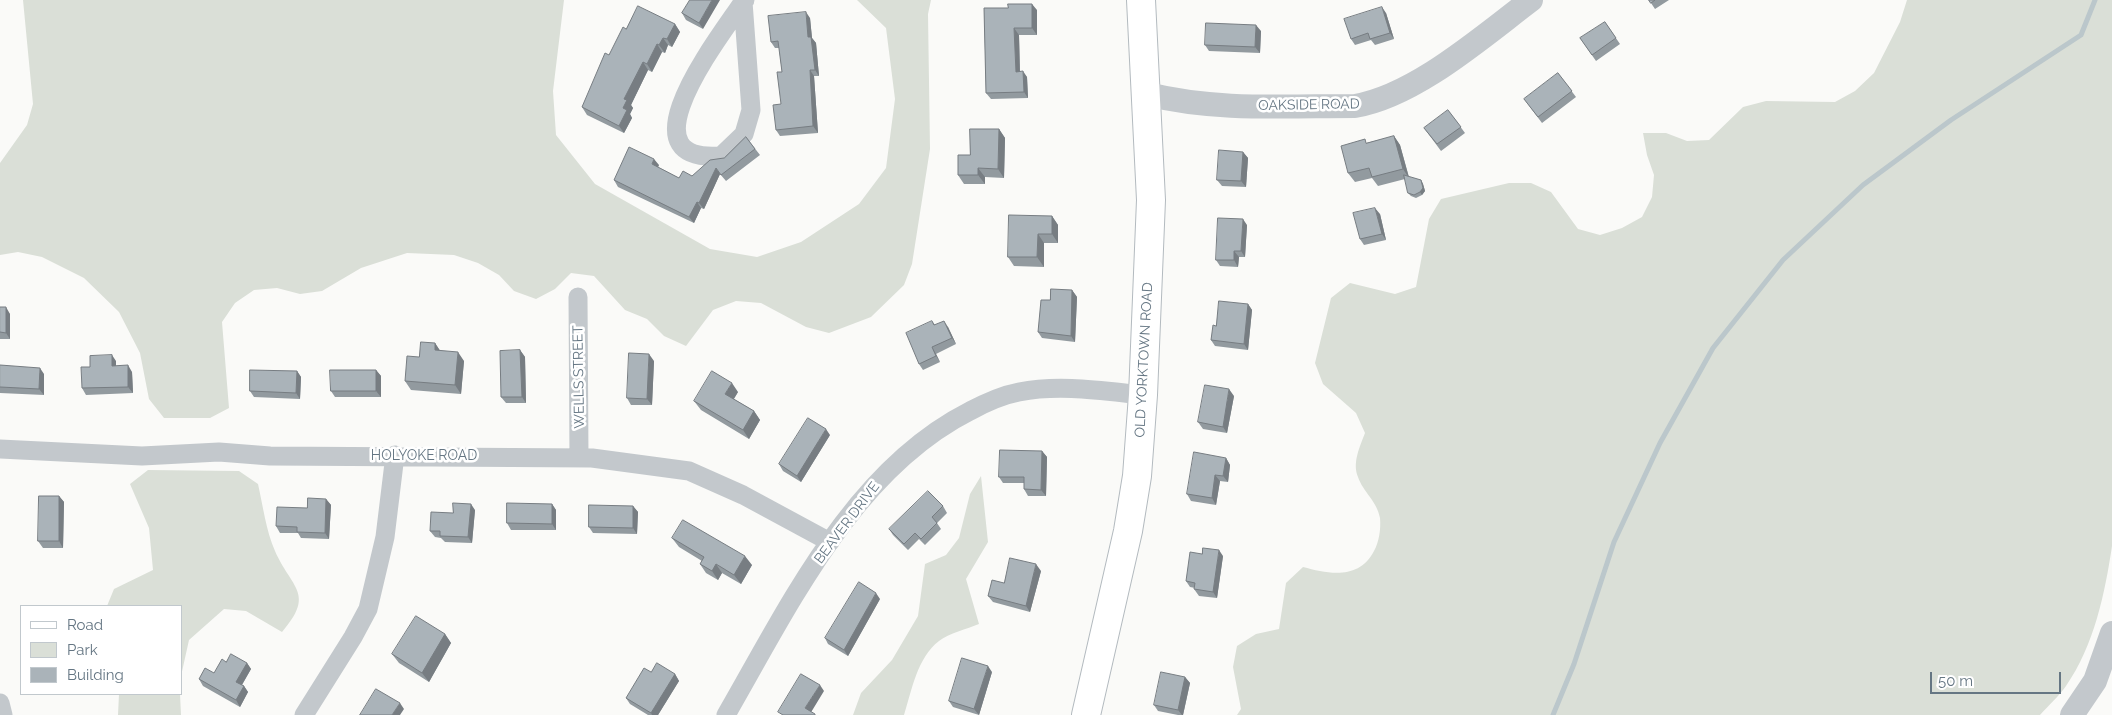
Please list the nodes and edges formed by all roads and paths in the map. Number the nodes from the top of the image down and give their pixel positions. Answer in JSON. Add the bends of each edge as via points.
{"nodes":[{"id":1,"x":1141,"y":0,"type":"edge"},
{"id":2,"x":1531,"y":0,"type":"edge"},
{"id":3,"x":744,"y":1,"type":"edge"},
{"id":4,"x":1147,"y":94,"type":"junction"},
{"id":5,"x":578,"y":297,"type":"dead end"},
{"id":6,"x":1143,"y":395,"type":"junction"},
{"id":7,"x":0,"y":449,"type":"edge"},
{"id":8,"x":395,"y":455,"type":"junction"},
{"id":9,"x":580,"y":458,"type":"junction"},
{"id":10,"x":830,"y":542,"type":"junction"},
{"id":11,"x":2112,"y":633,"type":"edge"},
{"id":12,"x":0,"y":703,"type":"edge"},
{"id":13,"x":3,"y":715,"type":"edge"},
{"id":14,"x":304,"y":715,"type":"edge"},
{"id":15,"x":726,"y":715,"type":"edge"},
{"id":16,"x":1086,"y":715,"type":"edge"},
{"id":17,"x":2072,"y":715,"type":"edge"}],
"edges":[{"from":1,"to":4,"type":"main road","name":"OLD YORKTOWN ROAD"},
{"from":2,"to":4,"type":"street","name":"OAKSIDE ROAD","via":[[1442,68],[1374,103],[1354,106],[1210,106]]},
{"from":3,"to":3,"type":"street","via":[[751,110],[744,134],[721,156],[692,153],[681,144],[679,106],[688,84]]},
{"from":4,"to":6,"type":"main road","name":"OLD YORKTOWN ROAD","via":[[1151,200]]},
{"from":5,"to":9,"type":"street","name":"WELLS STREET"},
{"from":6,"to":10,"type":"street","name":"BEAVER DRIVE","via":[[1071,388],[1019,392],[983,404],[942,425],[905,453],[868,491]]},
{"from":6,"to":16,"type":"main road","name":"OLD YORKTOWN ROAD","via":[[1137,476],[1128,532]]},
{"from":7,"to":8,"type":"street","name":"HOLYOKE ROAD","via":[[142,456],[219,452],[270,456]]},
{"from":8,"to":9,"type":"street","name":"HOLYOKE ROAD"},
{"from":8,"to":14,"type":"street","via":[[385,537],[368,608]]},
{"from":9,"to":10,"type":"street","name":"HOLYOKE ROAD","via":[[688,471],[743,495]]},
{"from":10,"to":15,"type":"street","name":"BEAVER DRIVE","via":[[791,601]]},
{"from":11,"to":17,"type":"street","via":[[2095,681]]},
{"from":12,"to":13,"type":"street"}]}
